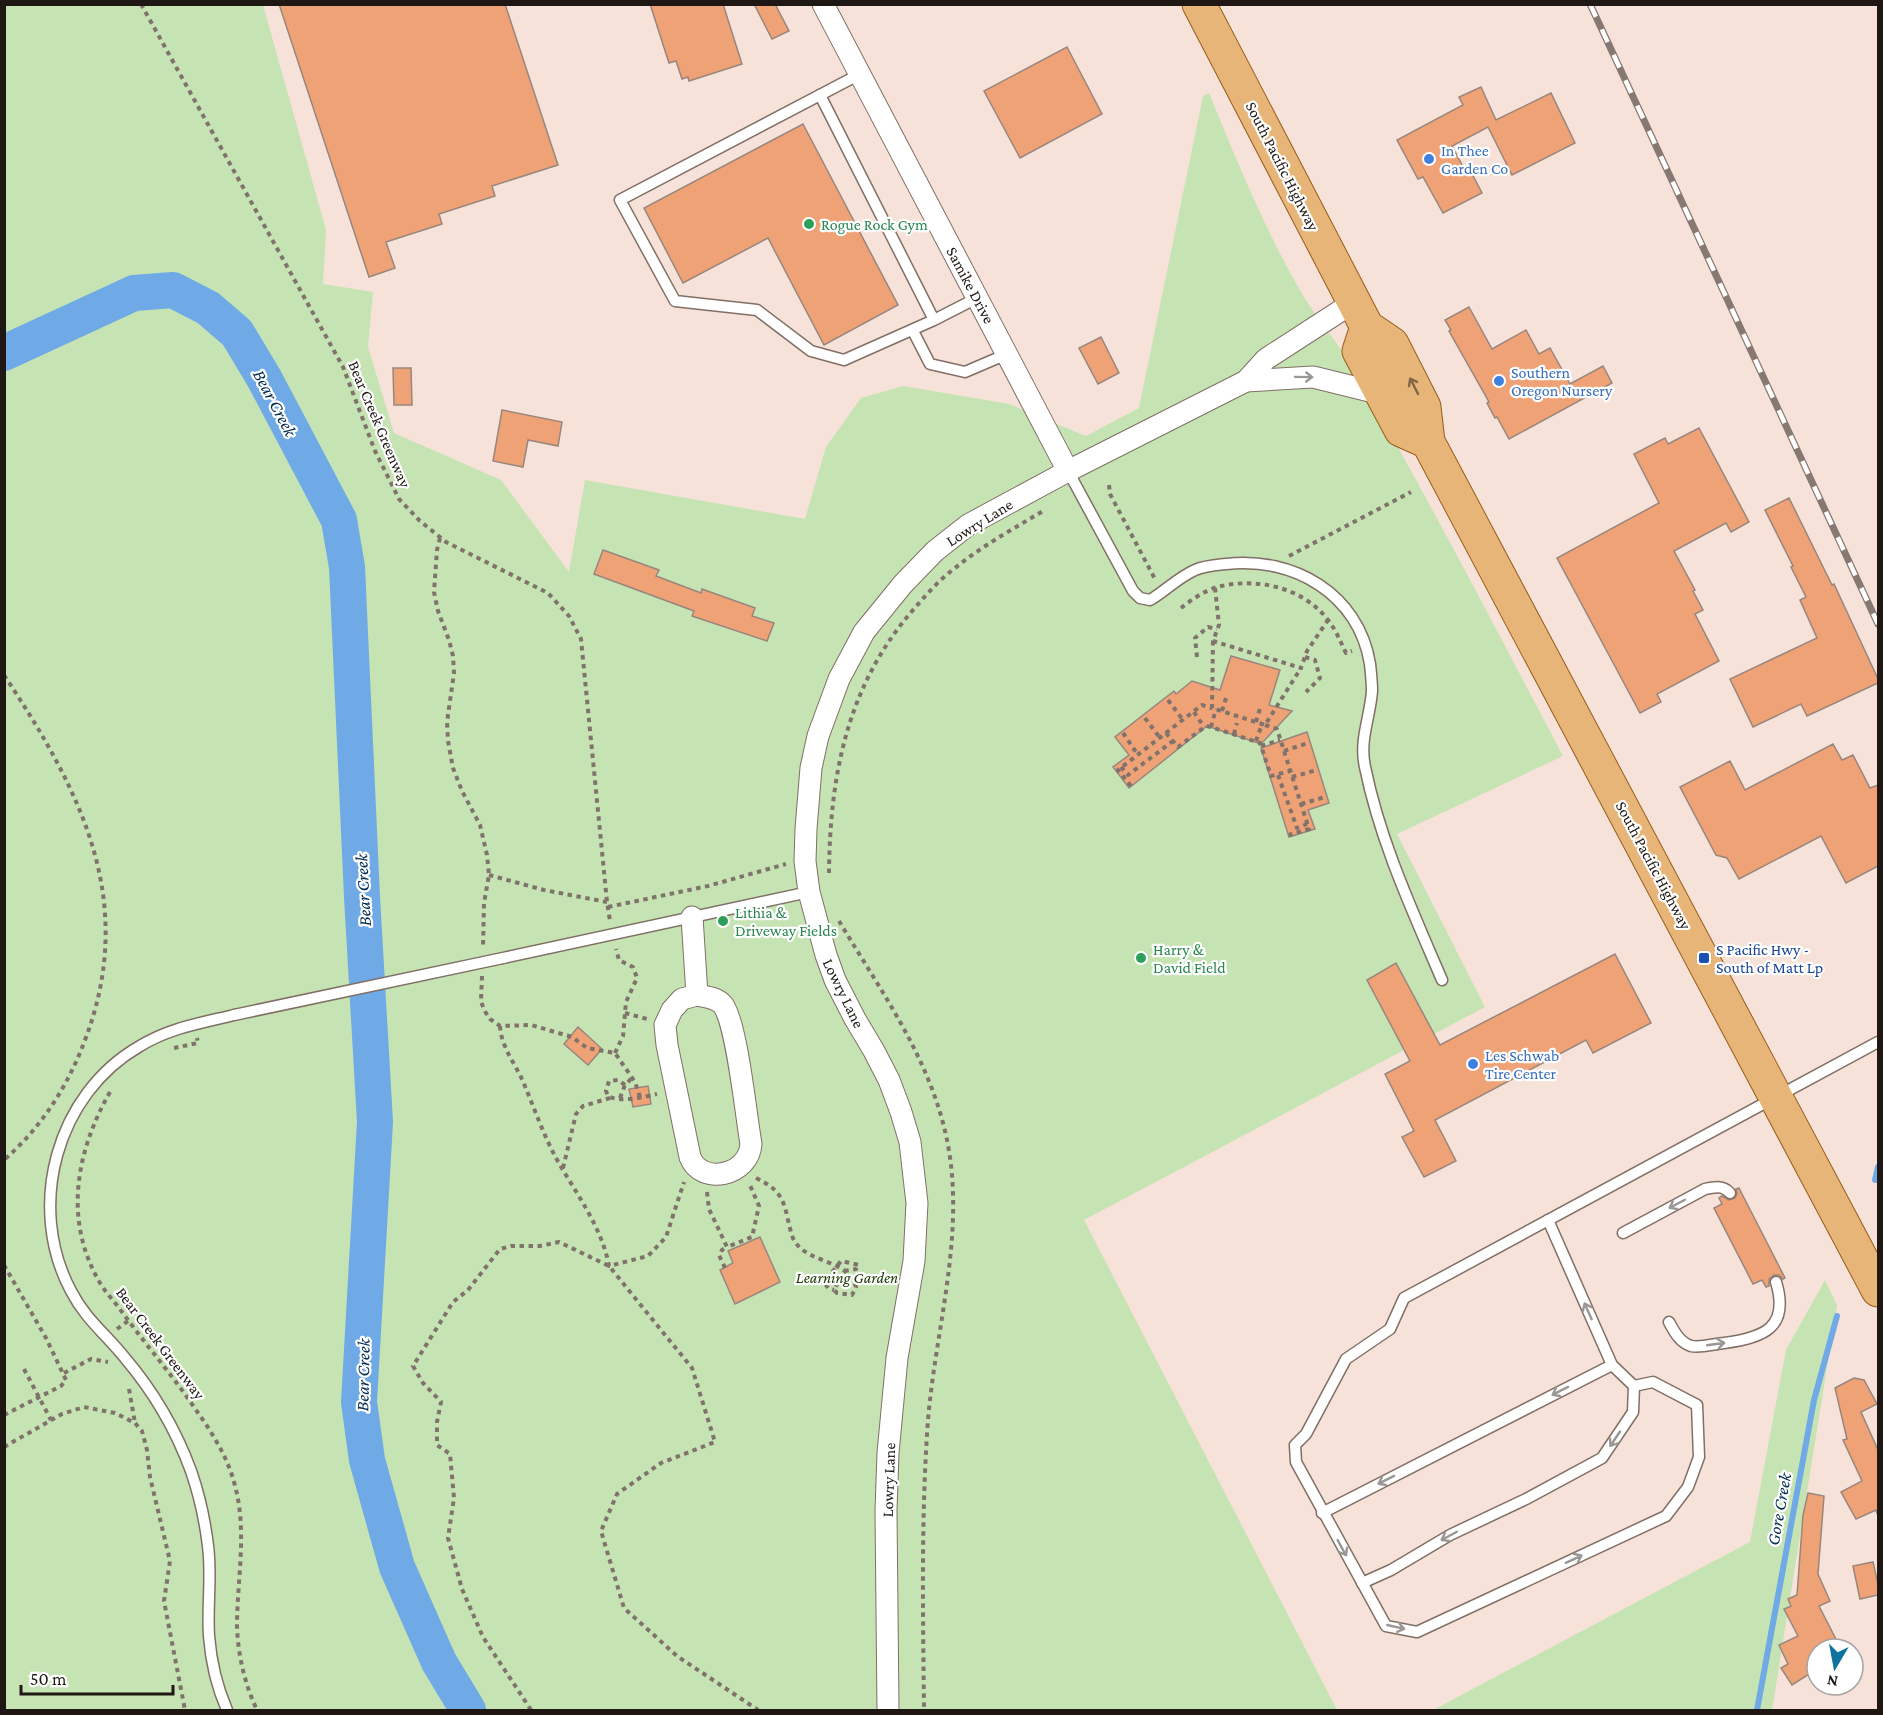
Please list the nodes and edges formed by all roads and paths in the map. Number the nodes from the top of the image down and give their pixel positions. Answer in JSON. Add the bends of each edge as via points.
{"nodes":[{"id":1,"x":141,"y":4,"type":"edge"},
{"id":2,"x":823,"y":4,"type":"edge"},
{"id":3,"x":1199,"y":4,"type":"edge"},
{"id":4,"x":860,"y":74,"type":"junction"},
{"id":5,"x":820,"y":95,"type":"junction"},
{"id":6,"x":977,"y":298,"type":"junction"},
{"id":7,"x":1360,"y":314,"type":"junction"},
{"id":8,"x":934,"y":320,"type":"junction"},
{"id":9,"x":913,"y":331,"type":"junction"},
{"id":10,"x":1007,"y":354,"type":"junction"},
{"id":11,"x":1246,"y":381,"type":"junction"},
{"id":12,"x":1382,"y":394,"type":"junction"},
{"id":13,"x":1428,"y":442,"type":"junction"},
{"id":14,"x":1068,"y":471,"type":"junction"},
{"id":15,"x":1109,"y":485,"type":"dead end"},
{"id":16,"x":1411,"y":492,"type":"dead end"},
{"id":17,"x":1043,"y":511,"type":"dead end"},
{"id":18,"x":440,"y":537,"type":"junction"},
{"id":19,"x":1286,"y":568,"type":"junction"},
{"id":20,"x":1156,"y":581,"type":"dead end"},
{"id":21,"x":1215,"y":588,"type":"junction"},
{"id":22,"x":1280,"y":588,"type":"junction"},
{"id":23,"x":1180,"y":608,"type":"dead end"},
{"id":24,"x":1328,"y":620,"type":"junction"},
{"id":25,"x":1217,"y":630,"type":"junction"},
{"id":26,"x":1213,"y":641,"type":"junction"},
{"id":27,"x":1366,"y":647,"type":"junction"},
{"id":28,"x":1197,"y":657,"type":"dead end"},
{"id":29,"x":1305,"y":657,"type":"junction"},
{"id":30,"x":1301,"y":668,"type":"junction"},
{"id":31,"x":4,"y":675,"type":"edge"},
{"id":32,"x":1306,"y":692,"type":"dead end"},
{"id":33,"x":1227,"y":695,"type":"dead end"},
{"id":34,"x":1168,"y":700,"type":"dead end"},
{"id":35,"x":1261,"y":705,"type":"dead end"},
{"id":36,"x":1214,"y":709,"type":"junction"},
{"id":37,"x":1222,"y":711,"type":"junction"},
{"id":38,"x":1194,"y":712,"type":"junction"},
{"id":39,"x":1145,"y":718,"type":"dead end"},
{"id":40,"x":1183,"y":720,"type":"junction"},
{"id":41,"x":1256,"y":722,"type":"junction"},
{"id":42,"x":1237,"y":723,"type":"dead end"},
{"id":43,"x":1264,"y":725,"type":"junction"},
{"id":44,"x":1204,"y":727,"type":"junction"},
{"id":45,"x":1211,"y":727,"type":"junction"},
{"id":46,"x":1123,"y":733,"type":"dead end"},
{"id":47,"x":1166,"y":733,"type":"junction"},
{"id":48,"x":1234,"y":734,"type":"junction"},
{"id":49,"x":1160,"y":738,"type":"junction"},
{"id":50,"x":1280,"y":740,"type":"junction"},
{"id":51,"x":1173,"y":741,"type":"junction"},
{"id":52,"x":1256,"y":741,"type":"junction"},
{"id":53,"x":1308,"y":742,"type":"dead end"},
{"id":54,"x":1261,"y":746,"type":"junction"},
{"id":55,"x":1284,"y":750,"type":"junction"},
{"id":56,"x":1143,"y":751,"type":"junction"},
{"id":57,"x":1138,"y":755,"type":"junction"},
{"id":58,"x":1149,"y":759,"type":"junction"},
{"id":59,"x":1121,"y":768,"type":"junction"},
{"id":60,"x":1317,"y":770,"type":"dead end"},
{"id":61,"x":1290,"y":771,"type":"junction"},
{"id":62,"x":1278,"y":775,"type":"junction"},
{"id":63,"x":1292,"y":777,"type":"junction"},
{"id":64,"x":1131,"y":786,"type":"dead end"},
{"id":65,"x":1325,"y":796,"type":"dead end"},
{"id":66,"x":1300,"y":802,"type":"junction"},
{"id":67,"x":1289,"y":805,"type":"junction"},
{"id":68,"x":1307,"y":824,"type":"junction"},
{"id":69,"x":1289,"y":835,"type":"dead end"},
{"id":70,"x":790,"y":862,"type":"dead end"},
{"id":71,"x":489,"y":875,"type":"junction"},
{"id":72,"x":829,"y":879,"type":"dead end"},
{"id":73,"x":809,"y":892,"type":"junction"},
{"id":74,"x":607,"y":905,"type":"junction"},
{"id":75,"x":836,"y":915,"type":"dead end"},
{"id":76,"x":609,"y":916,"type":"dead end"},
{"id":77,"x":692,"y":917,"type":"junction"},
{"id":78,"x":483,"y":949,"type":"dead end"},
{"id":79,"x":616,"y":951,"type":"dead end"},
{"id":80,"x":482,"y":970,"type":"dead end"},
{"id":81,"x":1442,"y":980,"type":"dead end"},
{"id":82,"x":697,"y":995,"type":"junction"},
{"id":83,"x":625,"y":1013,"type":"junction"},
{"id":84,"x":646,"y":1019,"type":"dead end"},
{"id":85,"x":500,"y":1026,"type":"junction"},
{"id":86,"x":1878,"y":1042,"type":"edge"},
{"id":87,"x":198,"y":1043,"type":"dead end"},
{"id":88,"x":166,"y":1051,"type":"dead end"},
{"id":89,"x":615,"y":1053,"type":"junction"},
{"id":90,"x":632,"y":1078,"type":"junction"},
{"id":91,"x":625,"y":1085,"type":"junction"},
{"id":92,"x":115,"y":1087,"type":"dead end"},
{"id":93,"x":676,"y":1091,"type":"junction"},
{"id":94,"x":640,"y":1097,"type":"junction"},
{"id":95,"x":1776,"y":1097,"type":"junction"},
{"id":96,"x":611,"y":1098,"type":"junction"},
{"id":97,"x":620,"y":1098,"type":"junction"},
{"id":98,"x":4,"y":1160,"type":"edge"},
{"id":99,"x":562,"y":1169,"type":"junction"},
{"id":100,"x":699,"y":1169,"type":"junction"},
{"id":101,"x":1730,"y":1193,"type":"dead end"},
{"id":102,"x":1548,"y":1220,"type":"junction"},
{"id":103,"x":1623,"y":1233,"type":"dead end"},
{"id":104,"x":727,"y":1246,"type":"junction"},
{"id":105,"x":849,"y":1262,"type":"junction"},
{"id":106,"x":4,"y":1265,"type":"edge"},
{"id":107,"x":609,"y":1266,"type":"junction"},
{"id":108,"x":837,"y":1266,"type":"junction"},
{"id":109,"x":725,"y":1268,"type":"dead end"},
{"id":110,"x":846,"y":1270,"type":"junction"},
{"id":111,"x":1776,"y":1282,"type":"dead end"},
{"id":112,"x":834,"y":1290,"type":"junction"},
{"id":113,"x":1878,"y":1290,"type":"edge"},
{"id":114,"x":1669,"y":1322,"type":"dead end"},
{"id":115,"x":112,"y":1364,"type":"dead end"},
{"id":116,"x":1612,"y":1365,"type":"junction"},
{"id":117,"x":24,"y":1369,"type":"dead end"},
{"id":118,"x":64,"y":1373,"type":"junction"},
{"id":119,"x":125,"y":1382,"type":"dead end"},
{"id":120,"x":1634,"y":1386,"type":"junction"},
{"id":121,"x":39,"y":1397,"type":"junction"},
{"id":122,"x":4,"y":1415,"type":"edge"},
{"id":123,"x":51,"y":1420,"type":"junction"},
{"id":124,"x":135,"y":1423,"type":"junction"},
{"id":125,"x":4,"y":1447,"type":"edge"},
{"id":126,"x":1322,"y":1513,"type":"junction"},
{"id":127,"x":1362,"y":1583,"type":"junction"},
{"id":128,"x":185,"y":1710,"type":"edge"},
{"id":129,"x":227,"y":1710,"type":"edge"},
{"id":130,"x":257,"y":1710,"type":"edge"},
{"id":131,"x":531,"y":1710,"type":"edge"},
{"id":132,"x":758,"y":1710,"type":"edge"},
{"id":133,"x":888,"y":1710,"type":"edge"},
{"id":134,"x":924,"y":1710,"type":"edge"}],
"edges":[{"from":1,"to":18,"type":"path","name":"Bear Creek Greenway","via":[[343,367],[375,451],[399,499]]},
{"from":2,"to":4,"type":"street","name":"Samike Drive"},
{"from":3,"to":7,"type":"main road","name":"South Pacific Highway"},
{"from":4,"to":5,"type":"lane"},
{"from":4,"to":6,"type":"street","name":"Samike Drive"},
{"from":5,"to":8,"type":"lane"},
{"from":5,"to":9,"type":"lane","via":[[620,200],[675,301],[757,310],[811,351],[844,360]]},
{"from":6,"to":8,"type":"lane"},
{"from":6,"to":10,"type":"street","name":"Samike Drive"},
{"from":7,"to":11,"type":"street","name":"Lowry Lane","via":[[1266,359]]},
{"from":7,"to":12,"type":"main road","via":[[1359,351]]},
{"from":13,"to":7,"type":"main road","name":"South Pacific Highway","one_way":true,"via":[[1424,406],[1392,344]]},
{"from":8,"to":9,"type":"lane"},
{"from":9,"to":10,"type":"lane","via":[[930,364],[965,372]]},
{"from":10,"to":14,"type":"street","name":"Samike Drive"},
{"from":11,"to":12,"type":"street","name":"Lowry Lane","one_way":true,"via":[[1313,377]]},
{"from":11,"to":14,"type":"street","name":"Lowry Lane"},
{"from":12,"to":13,"type":"main road","via":[[1401,430]]},
{"from":13,"to":95,"type":"main road","name":"South Pacific Highway"},
{"from":14,"to":19,"type":"lane","via":[[1140,598],[1150,600],[1196,570],[1220,564],[1263,562]]},
{"from":14,"to":73,"type":"street","name":"Lowry Lane","via":[[968,525],[935,551],[897,591],[851,653],[828,705],[811,768],[805,857]]},
{"from":15,"to":20,"type":"path","via":[[1110,494]]},
{"from":16,"to":19,"type":"path","via":[[1289,556]]},
{"from":17,"to":72,"type":"path","via":[[953,569],[897,629],[876,662],[859,694],[836,772]]},
{"from":18,"to":71,"type":"path","via":[[434,592],[453,656],[454,673],[448,741],[456,776],[480,825]]},
{"from":18,"to":74,"type":"path","name":"Bear Creek Greenway","via":[[548,593],[569,616],[581,639]]},
{"from":19,"to":22,"type":"path"},
{"from":19,"to":27,"type":"lane","via":[[1328,590],[1347,609]]},
{"from":21,"to":22,"type":"path","via":[[1238,583]]},
{"from":21,"to":23,"type":"path"},
{"from":21,"to":25,"type":"path"},
{"from":22,"to":24,"type":"path","via":[[1305,599]]},
{"from":24,"to":27,"type":"path","via":[[1346,653]]},
{"from":24,"to":29,"type":"path"},
{"from":25,"to":26,"type":"path"},
{"from":25,"to":28,"type":"path","via":[[1208,627],[1195,638]]},
{"from":26,"to":30,"type":"path"},
{"from":26,"to":36,"type":"path"},
{"from":27,"to":81,"type":"lane","via":[[1372,691],[1362,737],[1365,768],[1392,863]]},
{"from":29,"to":30,"type":"path"},
{"from":29,"to":32,"type":"path","via":[[1315,660],[1320,678]]},
{"from":30,"to":43,"type":"path"},
{"from":31,"to":98,"type":"path","via":[[68,782],[92,839],[105,903],[106,937],[102,985],[78,1060],[46,1115]]},
{"from":33,"to":37,"type":"path"},
{"from":34,"to":40,"type":"path"},
{"from":35,"to":41,"type":"path"},
{"from":36,"to":37,"type":"path"},
{"from":36,"to":38,"type":"path","via":[[1202,705]]},
{"from":36,"to":45,"type":"path"},
{"from":37,"to":41,"type":"path"},
{"from":38,"to":40,"type":"path"},
{"from":38,"to":44,"type":"path"},
{"from":39,"to":49,"type":"path"},
{"from":40,"to":47,"type":"path"},
{"from":41,"to":43,"type":"path"},
{"from":42,"to":48,"type":"path"},
{"from":43,"to":50,"type":"path","via":[[1277,729]]},
{"from":43,"to":52,"type":"path"},
{"from":44,"to":45,"type":"path"},
{"from":44,"to":51,"type":"path","via":[[1178,747]]},
{"from":45,"to":48,"type":"path"},
{"from":46,"to":57,"type":"path"},
{"from":47,"to":49,"type":"path"},
{"from":47,"to":51,"type":"path"},
{"from":48,"to":52,"type":"path"},
{"from":49,"to":56,"type":"path"},
{"from":50,"to":54,"type":"path"},
{"from":50,"to":55,"type":"path"},
{"from":51,"to":58,"type":"path"},
{"from":52,"to":54,"type":"path"},
{"from":53,"to":55,"type":"path"},
{"from":54,"to":62,"type":"path","via":[[1271,776]]},
{"from":55,"to":61,"type":"path"},
{"from":56,"to":57,"type":"path"},
{"from":56,"to":58,"type":"path"},
{"from":57,"to":59,"type":"path"},
{"from":58,"to":59,"type":"path","via":[[1128,775]]},
{"from":59,"to":64,"type":"path","via":[[1118,770]]},
{"from":60,"to":63,"type":"path"},
{"from":61,"to":62,"type":"path"},
{"from":61,"to":63,"type":"path"},
{"from":62,"to":67,"type":"path"},
{"from":63,"to":66,"type":"path"},
{"from":65,"to":66,"type":"path"},
{"from":66,"to":67,"type":"path"},
{"from":66,"to":68,"type":"path"},
{"from":67,"to":68,"type":"path","via":[[1297,828]]},
{"from":68,"to":69,"type":"path","via":[[1309,829]]},
{"from":70,"to":74,"type":"path","via":[[708,886]]},
{"from":71,"to":74,"type":"path"},
{"from":71,"to":78,"type":"path"},
{"from":73,"to":77,"type":"lane"},
{"from":73,"to":133,"type":"street","name":"Lowry Lane","via":[[835,980],[890,1080],[910,1142],[915,1172],[917,1233],[897,1358],[888,1453]]},
{"from":74,"to":76,"type":"path","name":"Bear Creek Greenway"},
{"from":75,"to":134,"type":"path","via":[[921,1059],[950,1156],[953,1190],[949,1271],[928,1419],[922,1591]]},
{"from":77,"to":82,"type":"street"},
{"from":77,"to":129,"type":"lane","bridge":true,"via":[[164,1033],[138,1046],[103,1075],[83,1099],[55,1160],[50,1200],[52,1238],[70,1289],[92,1324],[144,1382],[175,1434],[190,1470],[208,1545],[209,1635],[214,1671]]},
{"from":79,"to":83,"type":"path","via":[[619,960],[637,973]]},
{"from":80,"to":85,"type":"path","via":[[481,1001],[490,1019]]},
{"from":82,"to":93,"type":"street","via":[[682,999],[665,1024]]},
{"from":82,"to":100,"type":"street","via":[[713,997],[722,1005],[732,1026],[751,1144],[742,1166],[724,1173]]},
{"from":83,"to":84,"type":"path"},
{"from":83,"to":89,"type":"path"},
{"from":85,"to":89,"type":"path","via":[[531,1025],[572,1037],[587,1048]]},
{"from":85,"to":99,"type":"path","via":[[509,1055]]},
{"from":86,"to":95,"type":"lane"},
{"from":87,"to":88,"type":"path"},
{"from":89,"to":90,"type":"path"},
{"from":90,"to":91,"type":"path"},
{"from":90,"to":94,"type":"path"},
{"from":91,"to":96,"type":"path","via":[[618,1080],[609,1081],[606,1091]]},
{"from":91,"to":97,"type":"path"},
{"from":92,"to":130,"type":"path","name":"Bear Creek Greenway","via":[[88,1135],[80,1167],[78,1203],[82,1238],[100,1283],[202,1417],[234,1482],[242,1550],[237,1629],[243,1670]]},
{"from":93,"to":94,"type":"path"},
{"from":93,"to":100,"type":"street","via":[[687,1149]]},
{"from":94,"to":97,"type":"path"},
{"from":95,"to":102,"type":"lane"},
{"from":95,"to":113,"type":"main road","name":"South Pacific Highway"},
{"from":96,"to":97,"type":"path"},
{"from":96,"to":99,"type":"path","via":[[583,1106],[576,1114]]},
{"from":99,"to":107,"type":"path","via":[[598,1233]]},
{"from":100,"to":104,"type":"path","via":[[710,1209]]},
{"from":100,"to":107,"type":"path","via":[[683,1183],[666,1237],[648,1256]]},
{"from":101,"to":103,"type":"lane","one_way":true,"via":[[1716,1186],[1705,1189]]},
{"from":116,"to":102,"type":"lane","one_way":true},
{"from":102,"to":126,"type":"lane","via":[[1404,1298],[1390,1329],[1346,1359],[1306,1434],[1295,1445],[1296,1462]]},
{"from":104,"to":108,"type":"path","via":[[752,1237],[759,1206],[747,1177],[754,1177],[780,1194],[795,1241],[805,1251]]},
{"from":104,"to":109,"type":"path","via":[[719,1255]]},
{"from":105,"to":108,"type":"path","via":[[842,1261]]},
{"from":105,"to":110,"type":"path"},
{"from":105,"to":110,"type":"path","via":[[859,1265]]},
{"from":106,"to":118,"type":"path"},
{"from":107,"to":131,"type":"path","via":[[559,1242],[500,1249],[468,1290],[453,1302],[413,1366],[441,1402],[437,1445],[450,1454],[454,1498],[448,1538],[462,1589],[483,1637]]},
{"from":107,"to":132,"type":"path","via":[[692,1368],[715,1442],[662,1463],[617,1494],[601,1531],[624,1608],[678,1656]]},
{"from":108,"to":110,"type":"path"},
{"from":108,"to":112,"type":"path","via":[[826,1285]]},
{"from":110,"to":112,"type":"path"},
{"from":110,"to":112,"type":"path","via":[[856,1287],[852,1295]]},
{"from":114,"to":111,"type":"lane","one_way":true,"via":[[1681,1340],[1691,1346],[1732,1342],[1765,1333],[1779,1317]]},
{"from":115,"to":118,"type":"path","via":[[91,1359]]},
{"from":116,"to":120,"type":"lane"},
{"from":116,"to":126,"type":"lane","one_way":true},
{"from":117,"to":121,"type":"path"},
{"from":118,"to":121,"type":"path","via":[[66,1380],[61,1386]]},
{"from":119,"to":124,"type":"path","via":[[133,1402]]},
{"from":120,"to":127,"type":"lane","one_way":true,"via":[[1633,1412],[1602,1458]]},
{"from":127,"to":120,"type":"lane","one_way":true,"via":[[1386,1626],[1417,1632],[1666,1516],[1688,1487],[1699,1457],[1696,1405],[1653,1382]]},
{"from":121,"to":122,"type":"path"},
{"from":121,"to":123,"type":"path"},
{"from":123,"to":124,"type":"path","via":[[84,1407],[115,1413]]},
{"from":123,"to":125,"type":"path"},
{"from":124,"to":128,"type":"path","via":[[145,1437],[150,1477],[170,1561],[164,1601]]},
{"from":126,"to":127,"type":"lane","one_way":true}]}
